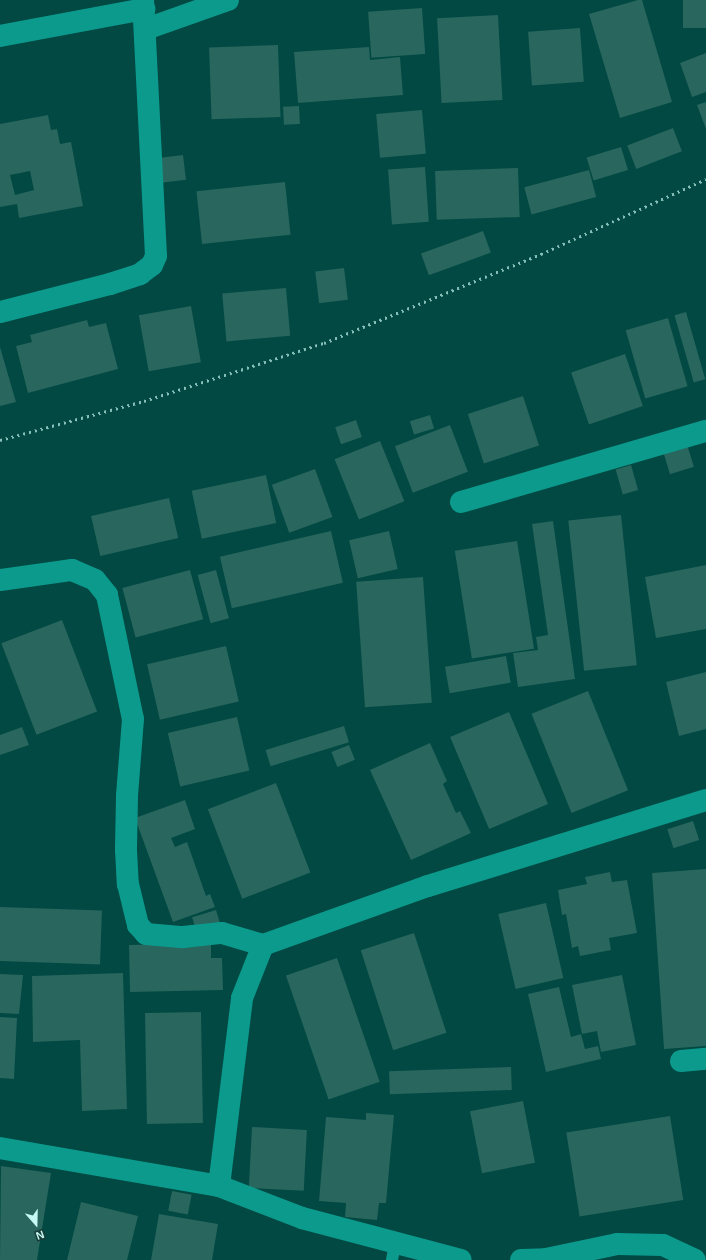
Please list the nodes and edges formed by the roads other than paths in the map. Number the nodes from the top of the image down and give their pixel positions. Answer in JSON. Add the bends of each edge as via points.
{"nodes":[{"id":1,"x":228,"y":0,"type":"edge"},
{"id":2,"x":144,"y":13,"type":"edge"},
{"id":3,"x":0,"y":36,"type":"edge"},
{"id":4,"x":0,"y":312,"type":"edge"},
{"id":5,"x":706,"y":431,"type":"edge"},
{"id":6,"x":461,"y":502,"type":"dead end"},
{"id":7,"x":0,"y":580,"type":"edge"},
{"id":8,"x":706,"y":800,"type":"edge"},
{"id":9,"x":263,"y":945,"type":"junction"},
{"id":10,"x":706,"y":1059,"type":"edge"},
{"id":11,"x":680,"y":1061,"type":"dead end"},
{"id":12,"x":0,"y":1148,"type":"edge"},
{"id":13,"x":219,"y":1186,"type":"junction"},
{"id":14,"x":393,"y":1252,"type":"edge"},
{"id":15,"x":461,"y":1260,"type":"edge"},
{"id":16,"x":521,"y":1260,"type":"edge"},
{"id":17,"x":695,"y":1260,"type":"edge"}],
"edges":[{"from":1,"to":2,"type":"street"},
{"from":2,"to":3,"type":"street"},
{"from":2,"to":4,"type":"street","via":[[156,256],[152,265],[140,274],[110,284]]},
{"from":5,"to":6,"type":"street"},
{"from":7,"to":9,"type":"street","via":[[72,570],[95,580],[107,596],[133,719],[126,850],[128,884],[138,925],[146,934],[183,938],[222,933]]},
{"from":8,"to":9,"type":"street","via":[[428,886]]},
{"from":9,"to":13,"type":"street","via":[[242,998]]},
{"from":10,"to":11,"type":"street"},
{"from":12,"to":13,"type":"street"},
{"from":13,"to":14,"type":"street"},
{"from":14,"to":15,"type":"street"},
{"from":16,"to":17,"type":"street","via":[[546,1259],[617,1244],[663,1245]]}]}
